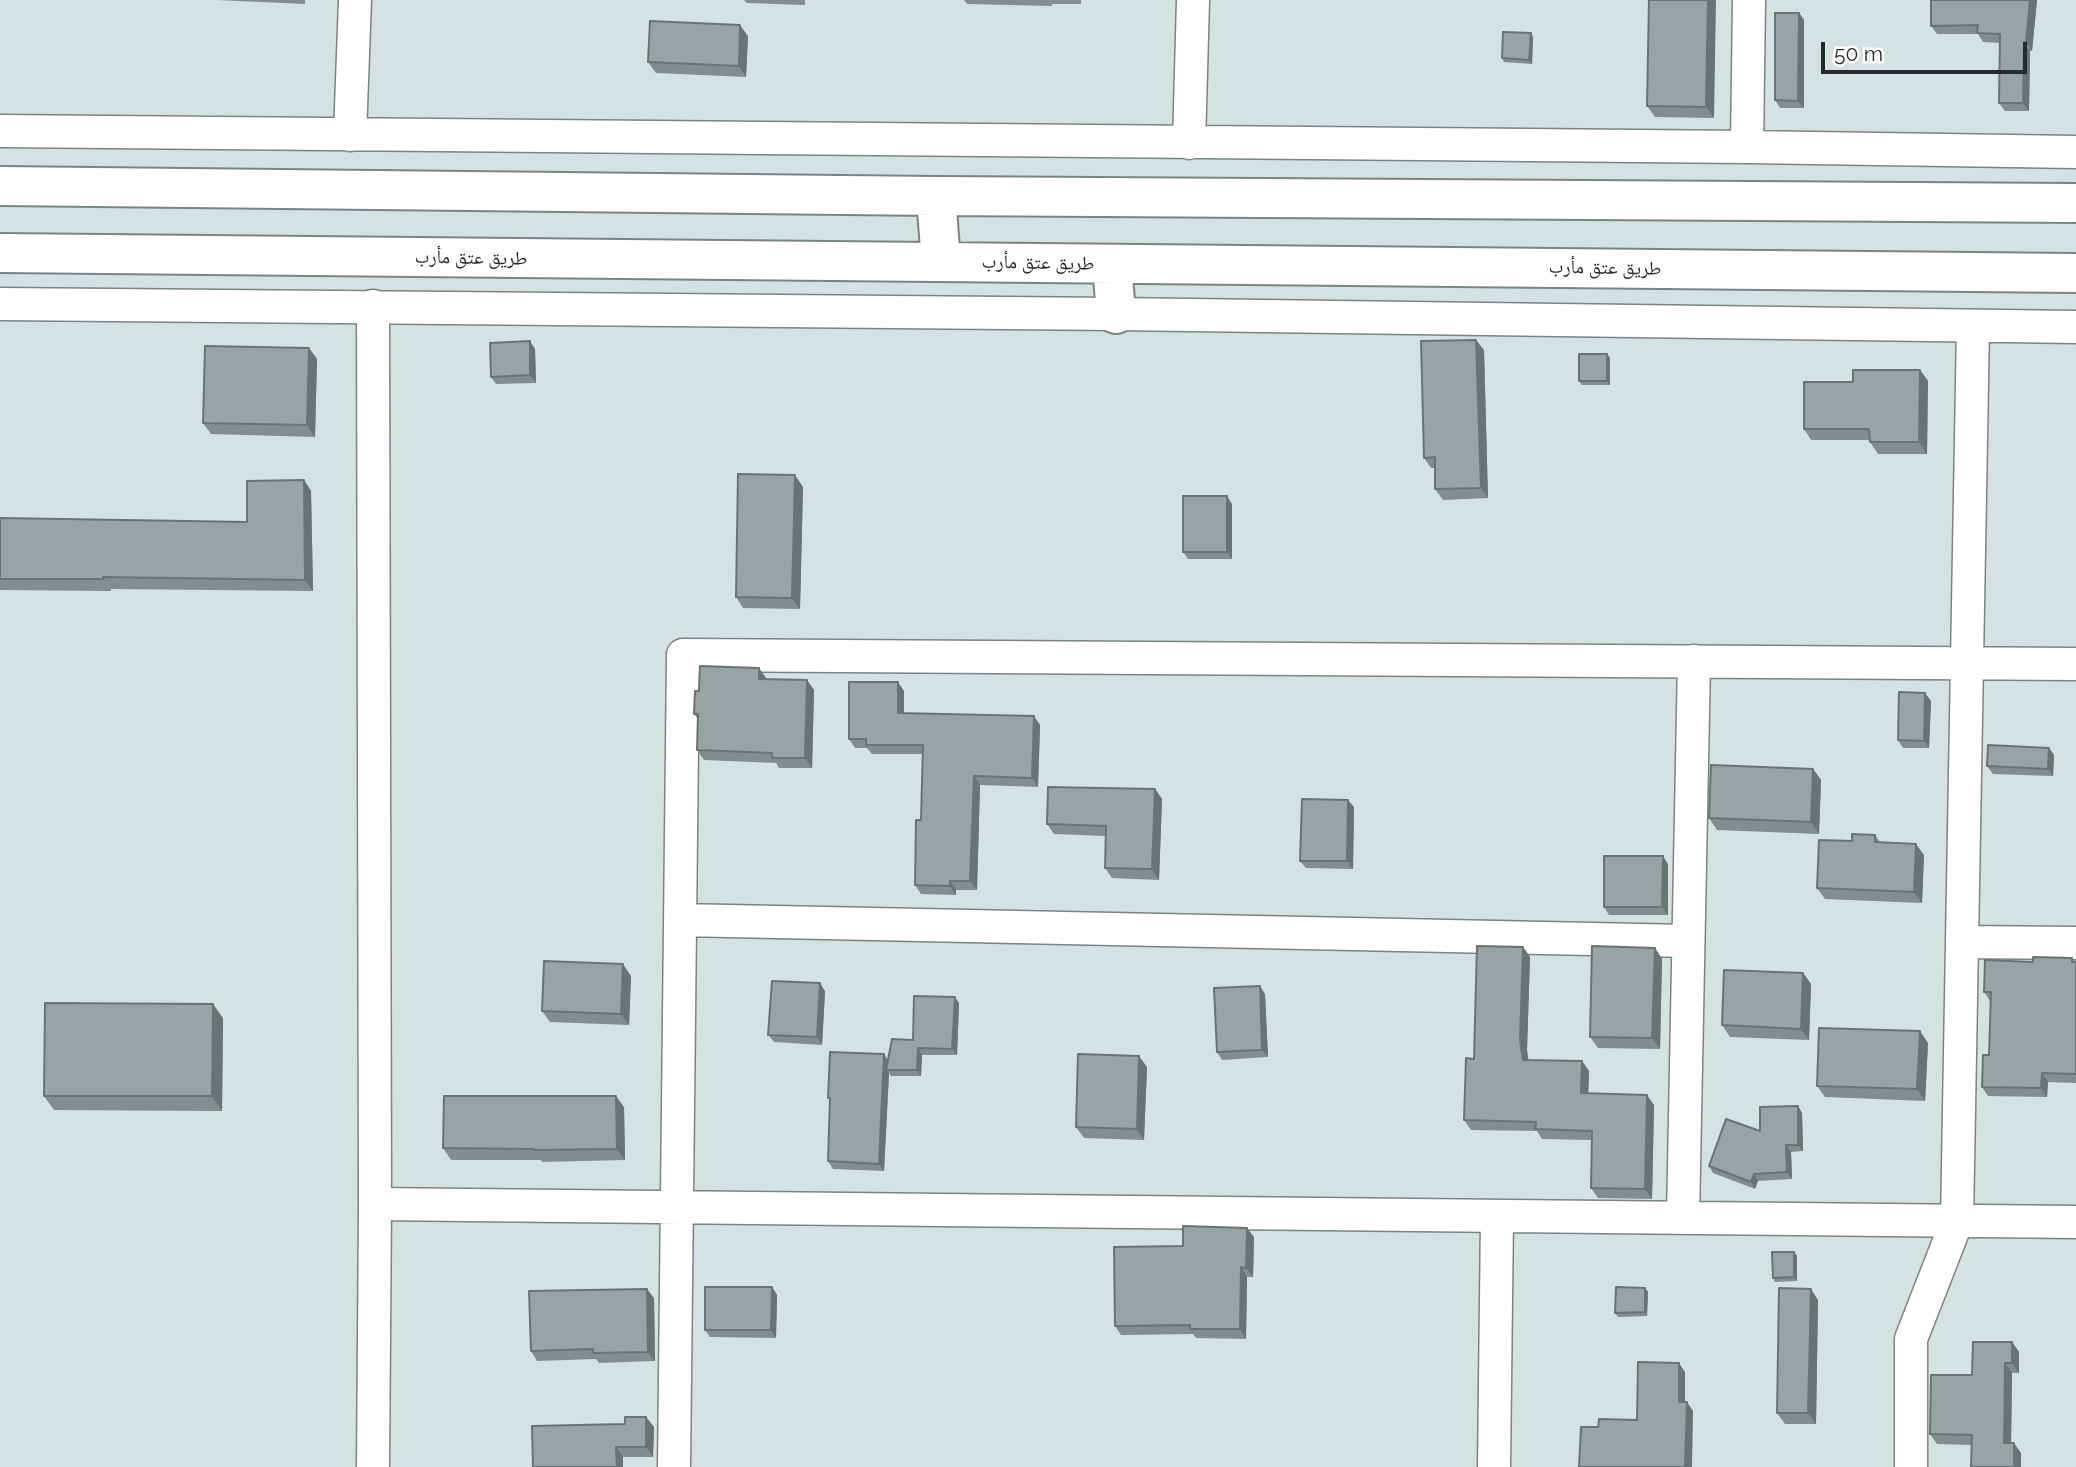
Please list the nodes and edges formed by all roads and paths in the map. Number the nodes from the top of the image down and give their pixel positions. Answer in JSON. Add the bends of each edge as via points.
{"nodes":[{"id":1,"x":355,"y":0,"type":"edge"},
{"id":2,"x":1193,"y":0,"type":"edge"},
{"id":3,"x":1749,"y":0,"type":"edge"},
{"id":4,"x":0,"y":131,"type":"edge"},
{"id":5,"x":351,"y":135,"type":"junction"},
{"id":6,"x":1189,"y":143,"type":"junction"},
{"id":7,"x":1747,"y":147,"type":"junction"},
{"id":8,"x":2076,"y":152,"type":"edge"},
{"id":9,"x":0,"y":186,"type":"edge"},
{"id":10,"x":936,"y":197,"type":"junction"},
{"id":11,"x":2076,"y":203,"type":"edge"},
{"id":12,"x":0,"y":253,"type":"edge"},
{"id":13,"x":942,"y":262,"type":"junction"},
{"id":14,"x":1112,"y":264,"type":"junction"},
{"id":15,"x":2076,"y":273,"type":"edge"},
{"id":16,"x":0,"y":304,"type":"edge"},
{"id":17,"x":373,"y":306,"type":"junction"},
{"id":18,"x":1116,"y":314,"type":"junction"},
{"id":19,"x":1973,"y":326,"type":"junction"},
{"id":20,"x":2076,"y":327,"type":"edge"},
{"id":21,"x":1694,"y":661,"type":"junction"},
{"id":22,"x":1966,"y":662,"type":"junction"},
{"id":23,"x":2076,"y":664,"type":"edge"},
{"id":24,"x":681,"y":920,"type":"junction"},
{"id":25,"x":1688,"y":941,"type":"junction"},
{"id":26,"x":1962,"y":942,"type":"junction"},
{"id":27,"x":2076,"y":943,"type":"edge"},
{"id":28,"x":375,"y":1204,"type":"junction"},
{"id":29,"x":678,"y":1207,"type":"junction"},
{"id":30,"x":1497,"y":1216,"type":"junction"},
{"id":31,"x":1683,"y":1218,"type":"junction"},
{"id":32,"x":1957,"y":1221,"type":"junction"},
{"id":33,"x":2076,"y":1222,"type":"edge"},
{"id":34,"x":373,"y":1467,"type":"edge"},
{"id":35,"x":674,"y":1467,"type":"edge"},
{"id":36,"x":1494,"y":1467,"type":"edge"},
{"id":37,"x":1911,"y":1467,"type":"edge"}],
"edges":[{"from":1,"to":5,"type":"street"},
{"from":2,"to":6,"type":"street"},
{"from":3,"to":7,"type":"street"},
{"from":4,"to":5,"type":"street"},
{"from":5,"to":6,"type":"street"},
{"from":6,"to":7,"type":"street"},
{"from":7,"to":8,"type":"street"},
{"from":9,"to":10,"type":"main road"},
{"from":10,"to":11,"type":"main road"},
{"from":10,"to":13,"type":"main road"},
{"from":12,"to":13,"type":"main road","name":"طريق عتق مأرب"},
{"from":13,"to":14,"type":"main road","name":"طريق عتق مأرب"},
{"from":14,"to":15,"type":"main road","name":"طريق عتق مأرب"},
{"from":14,"to":18,"type":"main road"},
{"from":16,"to":17,"type":"street"},
{"from":17,"to":18,"type":"street"},
{"from":17,"to":28,"type":"street"},
{"from":18,"to":19,"type":"street"},
{"from":19,"to":20,"type":"street"},
{"from":19,"to":22,"type":"street"},
{"from":21,"to":22,"type":"street"},
{"from":21,"to":24,"type":"street","via":[[683,654]]},
{"from":21,"to":25,"type":"street"},
{"from":22,"to":23,"type":"street"},
{"from":22,"to":26,"type":"street"},
{"from":24,"to":25,"type":"street"},
{"from":24,"to":29,"type":"street"},
{"from":25,"to":31,"type":"street"},
{"from":26,"to":27,"type":"street"},
{"from":26,"to":32,"type":"street"},
{"from":28,"to":29,"type":"street"},
{"from":28,"to":34,"type":"street"},
{"from":29,"to":30,"type":"street"},
{"from":29,"to":35,"type":"street"},
{"from":30,"to":31,"type":"street"},
{"from":30,"to":36,"type":"street"},
{"from":31,"to":32,"type":"street"},
{"from":32,"to":33,"type":"street"},
{"from":32,"to":37,"type":"street","via":[[1911,1339]]}]}
